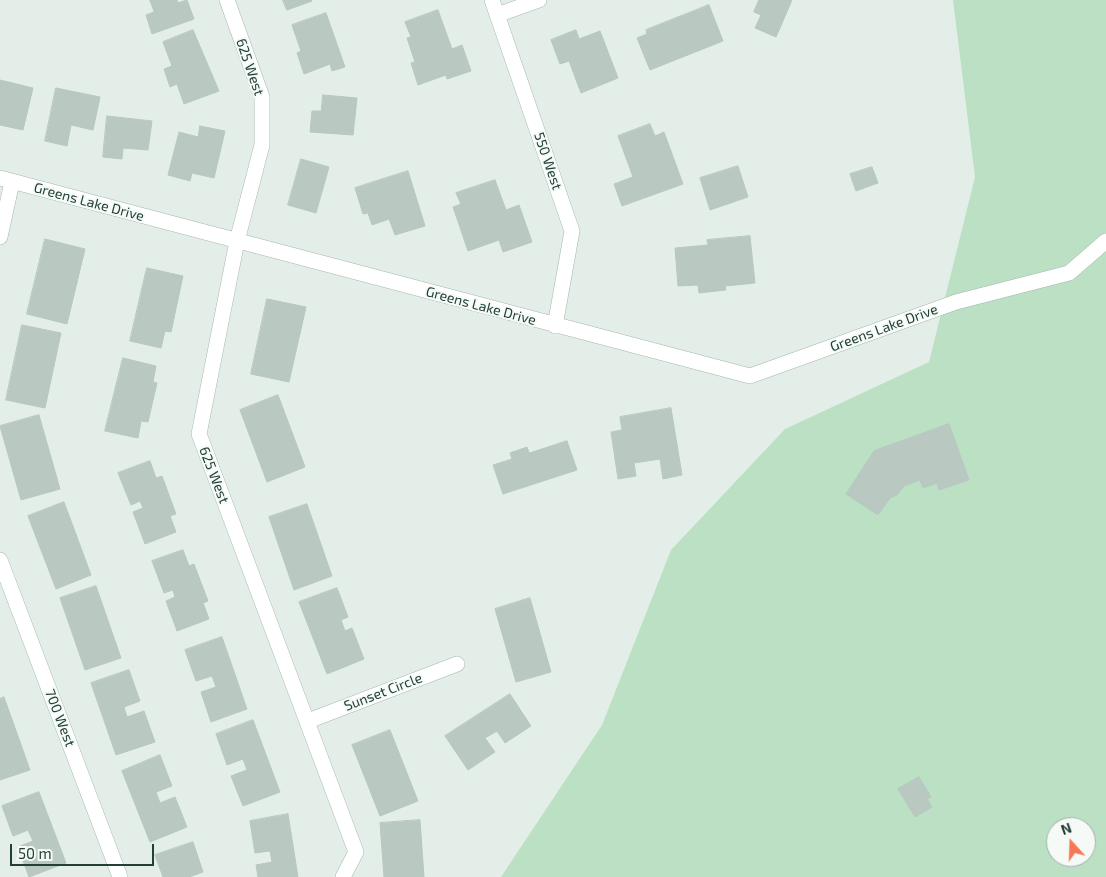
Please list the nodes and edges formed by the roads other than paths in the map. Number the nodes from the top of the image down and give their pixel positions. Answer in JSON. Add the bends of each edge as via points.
{"nodes":[{"id":1,"x":227,"y":0,"type":"edge"},
{"id":2,"x":492,"y":0,"type":"edge"},
{"id":3,"x":539,"y":0,"type":"edge"},
{"id":4,"x":497,"y":15,"type":"junction"},
{"id":5,"x":6,"y":180,"type":"edge"},
{"id":6,"x":0,"y":237,"type":"edge"},
{"id":7,"x":237,"y":241,"type":"junction"},
{"id":8,"x":1106,"y":241,"type":"edge"},
{"id":9,"x":555,"y":326,"type":"junction"},
{"id":10,"x":0,"y":560,"type":"edge"},
{"id":11,"x":457,"y":664,"type":"dead end"},
{"id":12,"x":308,"y":721,"type":"junction"},
{"id":13,"x":120,"y":877,"type":"edge"},
{"id":14,"x":343,"y":877,"type":"edge"}],
"edges":[{"from":1,"to":7,"type":"street","name":"625 West","via":[[262,97],[262,145]]},
{"from":2,"to":4,"type":"street","name":"550 West"},
{"from":3,"to":4,"type":"street"},
{"from":4,"to":9,"type":"street","name":"550 West","via":[[572,231]]},
{"from":5,"to":6,"type":"street"},
{"from":5,"to":7,"type":"street","name":"Greens Lake Drive"},
{"from":7,"to":9,"type":"street","name":"Greens Lake Drive"},
{"from":7,"to":12,"type":"street","name":"625 West","via":[[199,434]]},
{"from":8,"to":9,"type":"street","name":"Greens Lake Drive","via":[[1069,273],[956,302],[750,376]]},
{"from":10,"to":13,"type":"street","name":"700 West"},
{"from":11,"to":12,"type":"street","name":"Sunset Circle"},
{"from":12,"to":14,"type":"street","name":"625 West","via":[[356,852]]}]}
